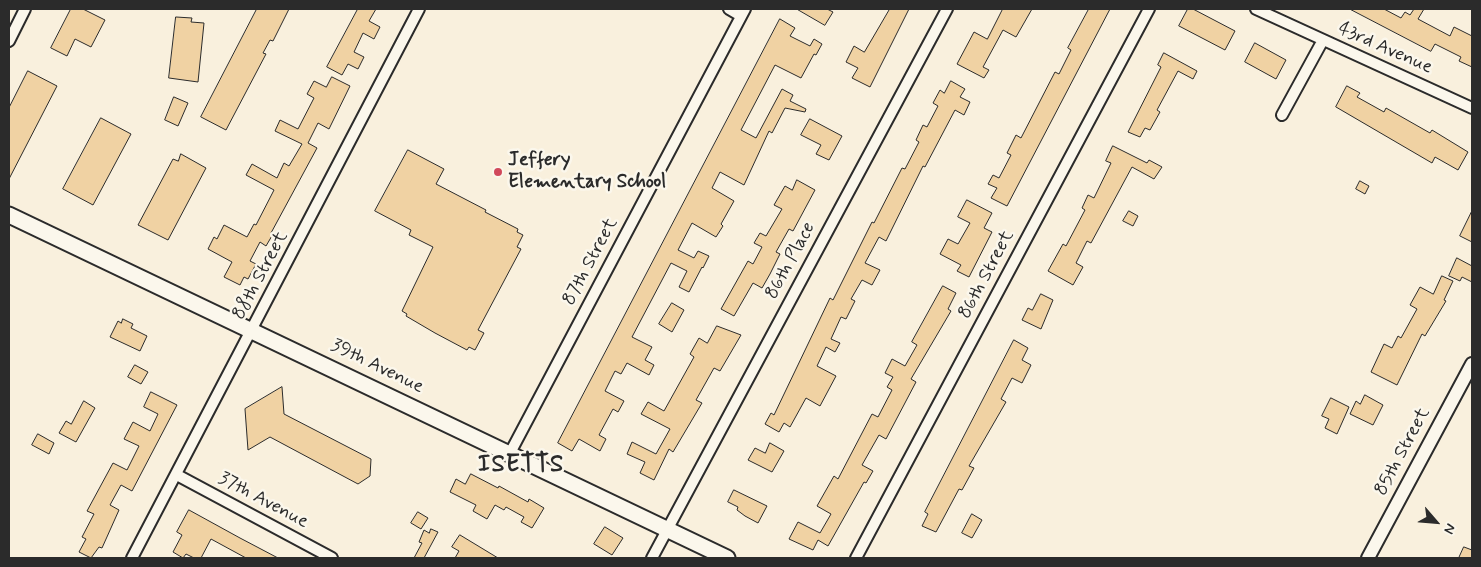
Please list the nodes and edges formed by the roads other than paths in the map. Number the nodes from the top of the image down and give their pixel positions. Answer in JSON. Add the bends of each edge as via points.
{"nodes":[{"id":1,"x":25,"y":9,"type":"edge"},
{"id":2,"x":419,"y":9,"type":"edge"},
{"id":3,"x":728,"y":9,"type":"edge"},
{"id":4,"x":947,"y":9,"type":"edge"},
{"id":5,"x":1149,"y":9,"type":"edge"},
{"id":6,"x":1256,"y":9,"type":"edge"},
{"id":7,"x":743,"y":12,"type":"edge"},
{"id":8,"x":1323,"y":40,"type":"junction"},
{"id":9,"x":9,"y":41,"type":"edge"},
{"id":10,"x":1472,"y":108,"type":"edge"},
{"id":11,"x":1282,"y":115,"type":"dead end"},
{"id":12,"x":9,"y":215,"type":"edge"},
{"id":13,"x":252,"y":330,"type":"junction"},
{"id":14,"x":1472,"y":364,"type":"edge"},
{"id":15,"x":510,"y":453,"type":"junction"},
{"id":16,"x":177,"y":475,"type":"junction"},
{"id":17,"x":667,"y":530,"type":"junction"},
{"id":18,"x":132,"y":558,"type":"edge"},
{"id":19,"x":332,"y":558,"type":"edge"},
{"id":20,"x":652,"y":558,"type":"edge"},
{"id":21,"x":727,"y":558,"type":"edge"},
{"id":22,"x":856,"y":558,"type":"edge"},
{"id":23,"x":1368,"y":558,"type":"edge"}],
"edges":[{"from":1,"to":9,"type":"street"},
{"from":2,"to":13,"type":"street","name":"88th Street"},
{"from":3,"to":7,"type":"street"},
{"from":4,"to":17,"type":"street","name":"86th Place"},
{"from":5,"to":22,"type":"street","name":"86th Street"},
{"from":6,"to":8,"type":"street","name":"43rd Avenue"},
{"from":7,"to":15,"type":"street","name":"87th Street"},
{"from":8,"to":10,"type":"street","name":"43rd Avenue"},
{"from":8,"to":11,"type":"street"},
{"from":12,"to":13,"type":"main road","name":"39th Avenue"},
{"from":13,"to":15,"type":"main road","name":"39th Avenue"},
{"from":13,"to":16,"type":"street","name":"88th Street"},
{"from":14,"to":23,"type":"street","name":"85th Street"},
{"from":15,"to":17,"type":"main road","name":"39th Avenue"},
{"from":16,"to":18,"type":"street","name":"88th Street"},
{"from":16,"to":19,"type":"street","name":"37th Avenue"},
{"from":17,"to":20,"type":"street","name":"86th Place"},
{"from":17,"to":21,"type":"main road","name":"39th Avenue"}]}
